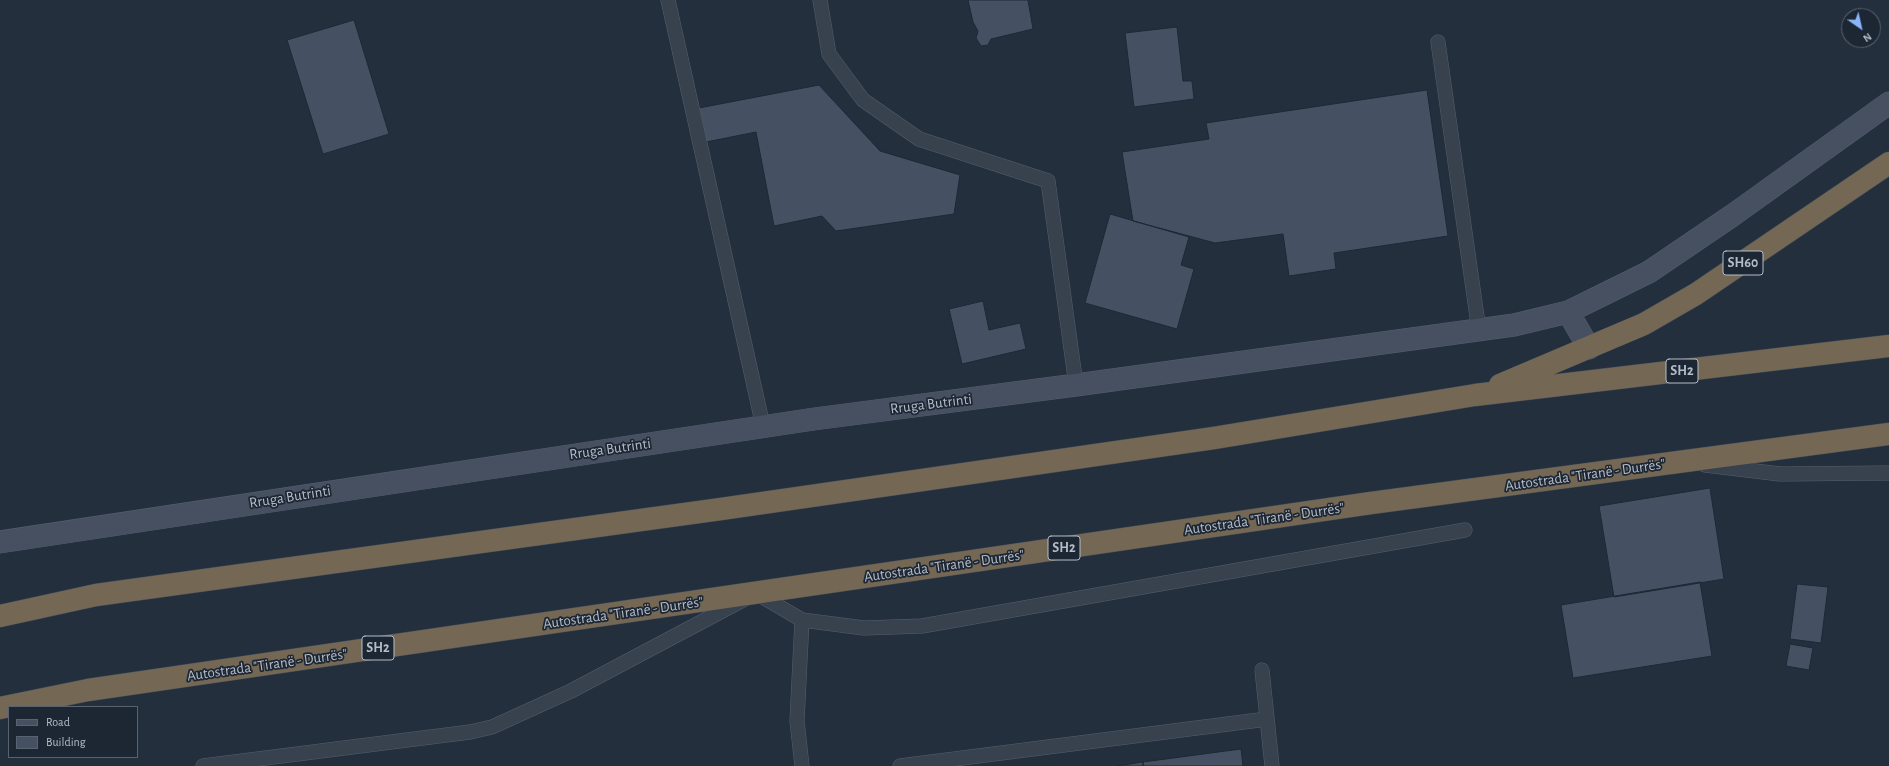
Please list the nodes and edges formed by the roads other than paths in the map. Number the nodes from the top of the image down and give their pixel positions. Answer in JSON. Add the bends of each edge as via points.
{"nodes":[{"id":1,"x":668,"y":0,"type":"edge"},
{"id":2,"x":820,"y":0,"type":"edge"},
{"id":3,"x":1438,"y":42,"type":"dead end"},
{"id":4,"x":1889,"y":103,"type":"edge"},
{"id":5,"x":1889,"y":163,"type":"edge"},
{"id":6,"x":1568,"y":312,"type":"junction"},
{"id":7,"x":1479,"y":331,"type":"junction"},
{"id":8,"x":1889,"y":346,"type":"edge"},
{"id":9,"x":1589,"y":348,"type":"junction"},
{"id":10,"x":1076,"y":386,"type":"junction"},
{"id":11,"x":1475,"y":395,"type":"junction"},
{"id":12,"x":763,"y":426,"type":"junction"},
{"id":13,"x":1889,"y":434,"type":"edge"},
{"id":14,"x":1680,"y":462,"type":"junction"},
{"id":15,"x":1889,"y":473,"type":"edge"},
{"id":16,"x":1465,"y":530,"type":"dead end"},
{"id":17,"x":0,"y":542,"type":"edge"},
{"id":18,"x":756,"y":593,"type":"junction"},
{"id":19,"x":0,"y":616,"type":"edge"},
{"id":20,"x":802,"y":620,"type":"junction"},
{"id":21,"x":1262,"y":670,"type":"dead end"},
{"id":22,"x":10,"y":706,"type":"edge"},
{"id":23,"x":1267,"y":720,"type":"junction"},
{"id":24,"x":203,"y":766,"type":"edge"},
{"id":25,"x":802,"y":766,"type":"edge"},
{"id":26,"x":900,"y":766,"type":"edge"},
{"id":27,"x":1272,"y":766,"type":"edge"}],
"edges":[{"from":1,"to":12,"type":"lane"},
{"from":2,"to":10,"type":"lane","via":[[829,54],[863,100],[919,139],[1048,181]]},
{"from":3,"to":7,"type":"lane"},
{"from":4,"to":6,"type":"main road","name":"Rruga Butrinti","via":[[1649,272]]},
{"from":5,"to":9,"type":"highway","number":"SH60","via":[[1696,294],[1644,324]]},
{"from":6,"to":7,"type":"main road","name":"Rruga Butrinti"},
{"from":6,"to":9,"type":"main road"},
{"from":7,"to":10,"type":"main road","name":"Rruga Butrinti"},
{"from":8,"to":11,"type":"highway","number":"SH2"},
{"from":9,"to":11,"type":"highway"},
{"from":10,"to":12,"type":"main road","name":"Rruga Butrinti"},
{"from":11,"to":19,"type":"highway","number":"SH2","via":[[1190,441],[722,509],[96,595]]},
{"from":12,"to":17,"type":"main road","name":"Rruga Butrinti"},
{"from":13,"to":14,"type":"highway","name":"Autostrada \"Tiranë - Durrës\"","number":"SH2"},
{"from":14,"to":15,"type":"lane","via":[[1780,474]]},
{"from":14,"to":18,"type":"highway","name":"Autostrada \"Tiranë - Durrës\"","number":"SH2","via":[[1371,503]]},
{"from":16,"to":20,"type":"lane","via":[[922,626],[864,628]]},
{"from":18,"to":20,"type":"lane"},
{"from":18,"to":22,"type":"highway","name":"Autostrada \"Tiranë - Durrës\"","number":"SH2","via":[[88,690]]},
{"from":18,"to":24,"type":"lane","via":[[571,692],[492,727],[470,732]]},
{"from":20,"to":25,"type":"lane","via":[[797,721]]},
{"from":21,"to":23,"type":"lane"},
{"from":23,"to":26,"type":"lane"},
{"from":23,"to":27,"type":"lane"}]}
